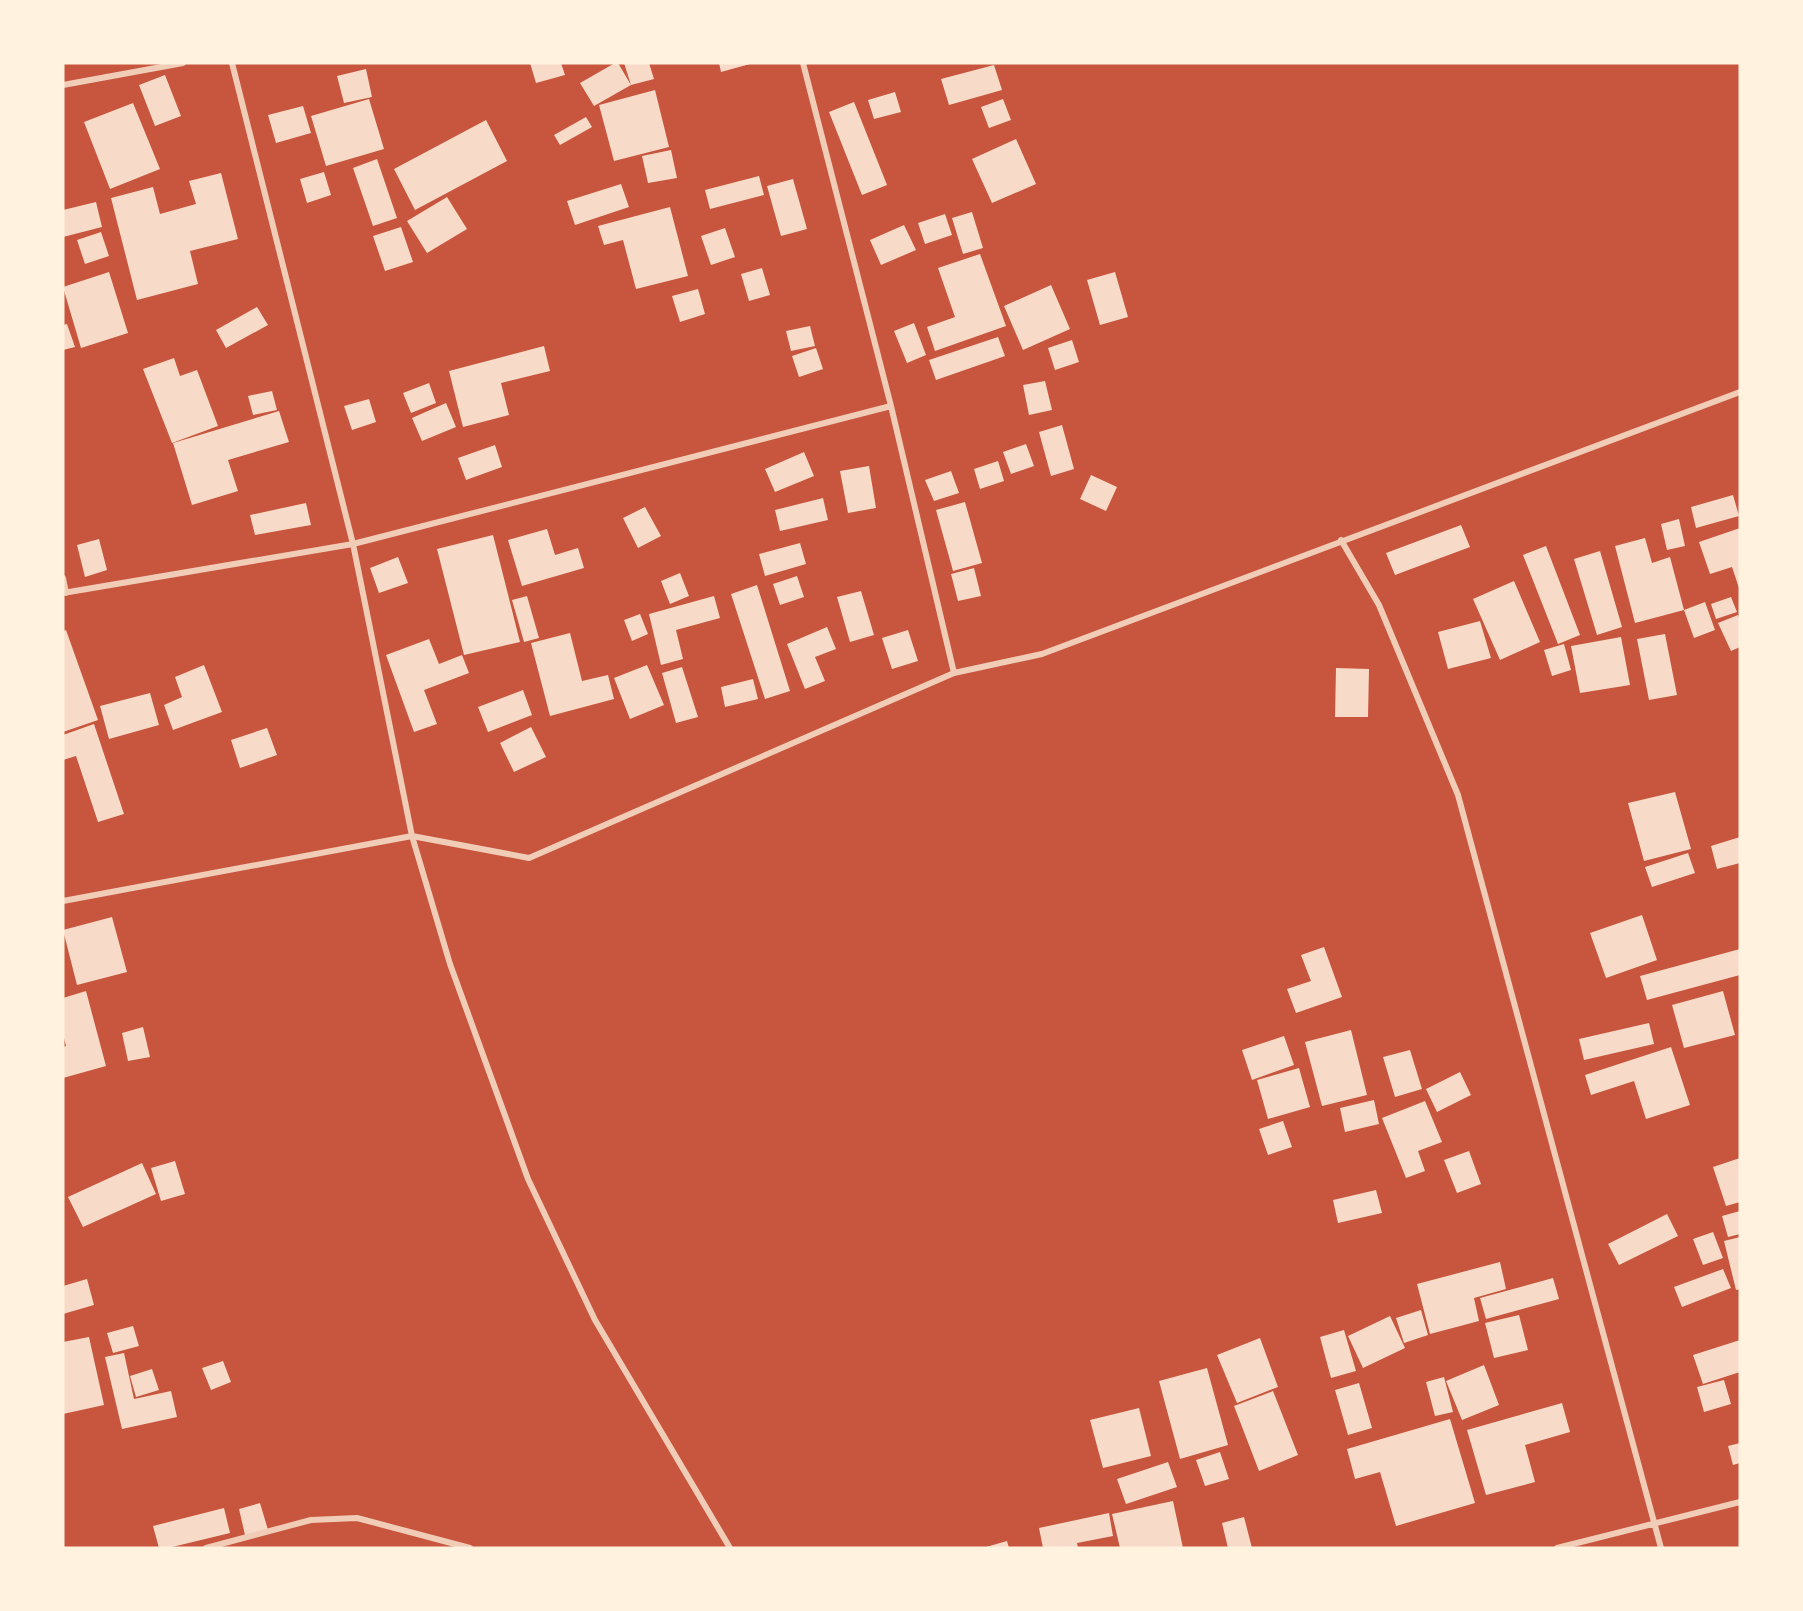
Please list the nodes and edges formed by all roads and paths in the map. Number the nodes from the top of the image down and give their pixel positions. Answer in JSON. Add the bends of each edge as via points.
{"nodes":[{"id":1,"x":183,"y":63,"type":"edge"},
{"id":2,"x":232,"y":63,"type":"edge"},
{"id":3,"x":803,"y":63,"type":"edge"},
{"id":4,"x":63,"y":85,"type":"edge"},
{"id":5,"x":1740,"y":392,"type":"edge"},
{"id":6,"x":891,"y":406,"type":"junction"},
{"id":7,"x":1341,"y":540,"type":"junction"},
{"id":8,"x":353,"y":544,"type":"junction"},
{"id":9,"x":63,"y":578,"type":"edge"},
{"id":10,"x":65,"y":593,"type":"edge"},
{"id":11,"x":954,"y":673,"type":"junction"},
{"id":12,"x":412,"y":836,"type":"junction"},
{"id":13,"x":63,"y":901,"type":"edge"},
{"id":14,"x":1740,"y":1502,"type":"edge"},
{"id":15,"x":1656,"y":1523,"type":"junction"},
{"id":16,"x":206,"y":1548,"type":"edge"},
{"id":17,"x":470,"y":1548,"type":"edge"},
{"id":18,"x":729,"y":1548,"type":"edge"},
{"id":19,"x":1557,"y":1548,"type":"edge"},
{"id":20,"x":1661,"y":1548,"type":"edge"}],
"edges":[{"from":1,"to":4,"type":"street"},
{"from":2,"to":8,"type":"street"},
{"from":3,"to":6,"type":"street"},
{"from":5,"to":7,"type":"street"},
{"from":6,"to":8,"type":"street"},
{"from":6,"to":11,"type":"street"},
{"from":7,"to":11,"type":"street","via":[[1042,654]]},
{"from":7,"to":15,"type":"street","via":[[1379,605],[1458,795]]},
{"from":8,"to":10,"type":"street"},
{"from":8,"to":12,"type":"street"},
{"from":9,"to":10,"type":"street"},
{"from":11,"to":12,"type":"street","via":[[529,858]]},
{"from":12,"to":13,"type":"street"},
{"from":12,"to":18,"type":"street","via":[[450,964],[528,1179],[595,1320]]},
{"from":14,"to":15,"type":"street"},
{"from":15,"to":19,"type":"street"},
{"from":15,"to":20,"type":"street"},
{"from":16,"to":17,"type":"street","via":[[311,1520],[357,1518]]}]}
